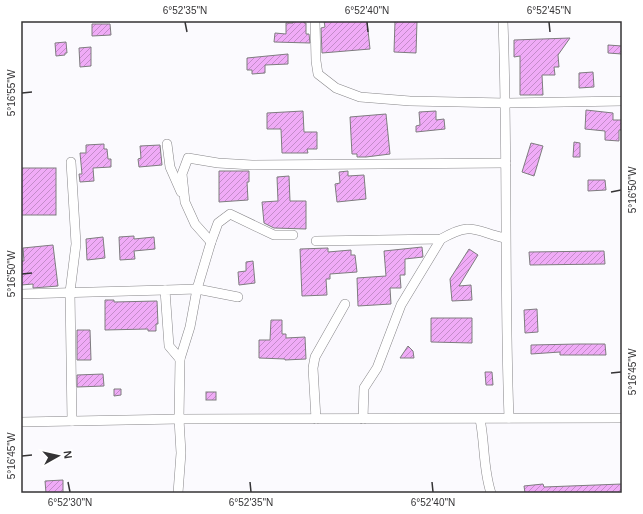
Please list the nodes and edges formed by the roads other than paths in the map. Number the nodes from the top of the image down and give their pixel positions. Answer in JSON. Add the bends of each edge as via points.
{"nodes":[{"id":1,"x":315,"y":21,"type":"edge"},
{"id":2,"x":504,"y":21,"type":"edge"},
{"id":3,"x":622,"y":101,"type":"edge"},
{"id":4,"x":506,"y":102,"type":"junction"},
{"id":5,"x":167,"y":144,"type":"dead end"},
{"id":6,"x":71,"y":162,"type":"dead end"},
{"id":7,"x":506,"y":163,"type":"junction"},
{"id":8,"x":185,"y":202,"type":"junction"},
{"id":9,"x":293,"y":235,"type":"dead end"},
{"id":10,"x":506,"y":238,"type":"junction"},
{"id":11,"x":441,"y":239,"type":"junction"},
{"id":12,"x":316,"y":241,"type":"dead end"},
{"id":13,"x":211,"y":242,"type":"junction"},
{"id":14,"x":197,"y":289,"type":"junction"},
{"id":15,"x":165,"y":290,"type":"junction"},
{"id":16,"x":70,"y":292,"type":"junction"},
{"id":17,"x":21,"y":294,"type":"edge"},
{"id":18,"x":238,"y":297,"type":"dead end"},
{"id":19,"x":346,"y":304,"type":"dead end"},
{"id":20,"x":180,"y":360,"type":"junction"},
{"id":21,"x":509,"y":418,"type":"junction"},
{"id":22,"x":622,"y":418,"type":"edge"},
{"id":23,"x":179,"y":419,"type":"junction"},
{"id":24,"x":316,"y":419,"type":"junction"},
{"id":25,"x":364,"y":419,"type":"junction"},
{"id":26,"x":480,"y":419,"type":"junction"},
{"id":27,"x":72,"y":421,"type":"junction"},
{"id":28,"x":21,"y":422,"type":"edge"},
{"id":29,"x":178,"y":493,"type":"edge"},
{"id":30,"x":492,"y":493,"type":"edge"}],
"edges":[{"from":1,"to":4,"type":"street","via":[[318,74],[336,88],[360,97],[410,101]]},
{"from":2,"to":4,"type":"street"},
{"from":3,"to":4,"type":"street"},
{"from":4,"to":7,"type":"street"},
{"from":5,"to":8,"type":"street","via":[[170,167]]},
{"from":6,"to":16,"type":"street","via":[[76,244]]},
{"from":7,"to":8,"type":"street","via":[[252,165],[188,158],[182,174]]},
{"from":7,"to":10,"type":"street"},
{"from":8,"to":13,"type":"street","via":[[195,224]]},
{"from":9,"to":13,"type":"street","via":[[274,235],[230,214],[218,223]]},
{"from":10,"to":11,"type":"street","via":[[473,228],[456,230]]},
{"from":10,"to":21,"type":"street"},
{"from":11,"to":12,"type":"street"},
{"from":11,"to":25,"type":"street","via":[[401,305],[377,368],[364,388]]},
{"from":13,"to":14,"type":"street"},
{"from":14,"to":15,"type":"street"},
{"from":14,"to":18,"type":"street"},
{"from":14,"to":20,"type":"street","via":[[190,327]]},
{"from":15,"to":16,"type":"street"},
{"from":15,"to":20,"type":"street","via":[[169,346]]},
{"from":16,"to":17,"type":"street"},
{"from":16,"to":27,"type":"street"},
{"from":19,"to":24,"type":"street","via":[[315,357],[313,368]]},
{"from":20,"to":23,"type":"street"},
{"from":21,"to":22,"type":"street"},
{"from":21,"to":26,"type":"street"},
{"from":23,"to":24,"type":"street"},
{"from":23,"to":27,"type":"street"},
{"from":23,"to":29,"type":"street","via":[[181,454]]},
{"from":24,"to":25,"type":"street"},
{"from":25,"to":26,"type":"street"},
{"from":26,"to":30,"type":"street","via":[[485,465]]},
{"from":27,"to":28,"type":"street"}]}
